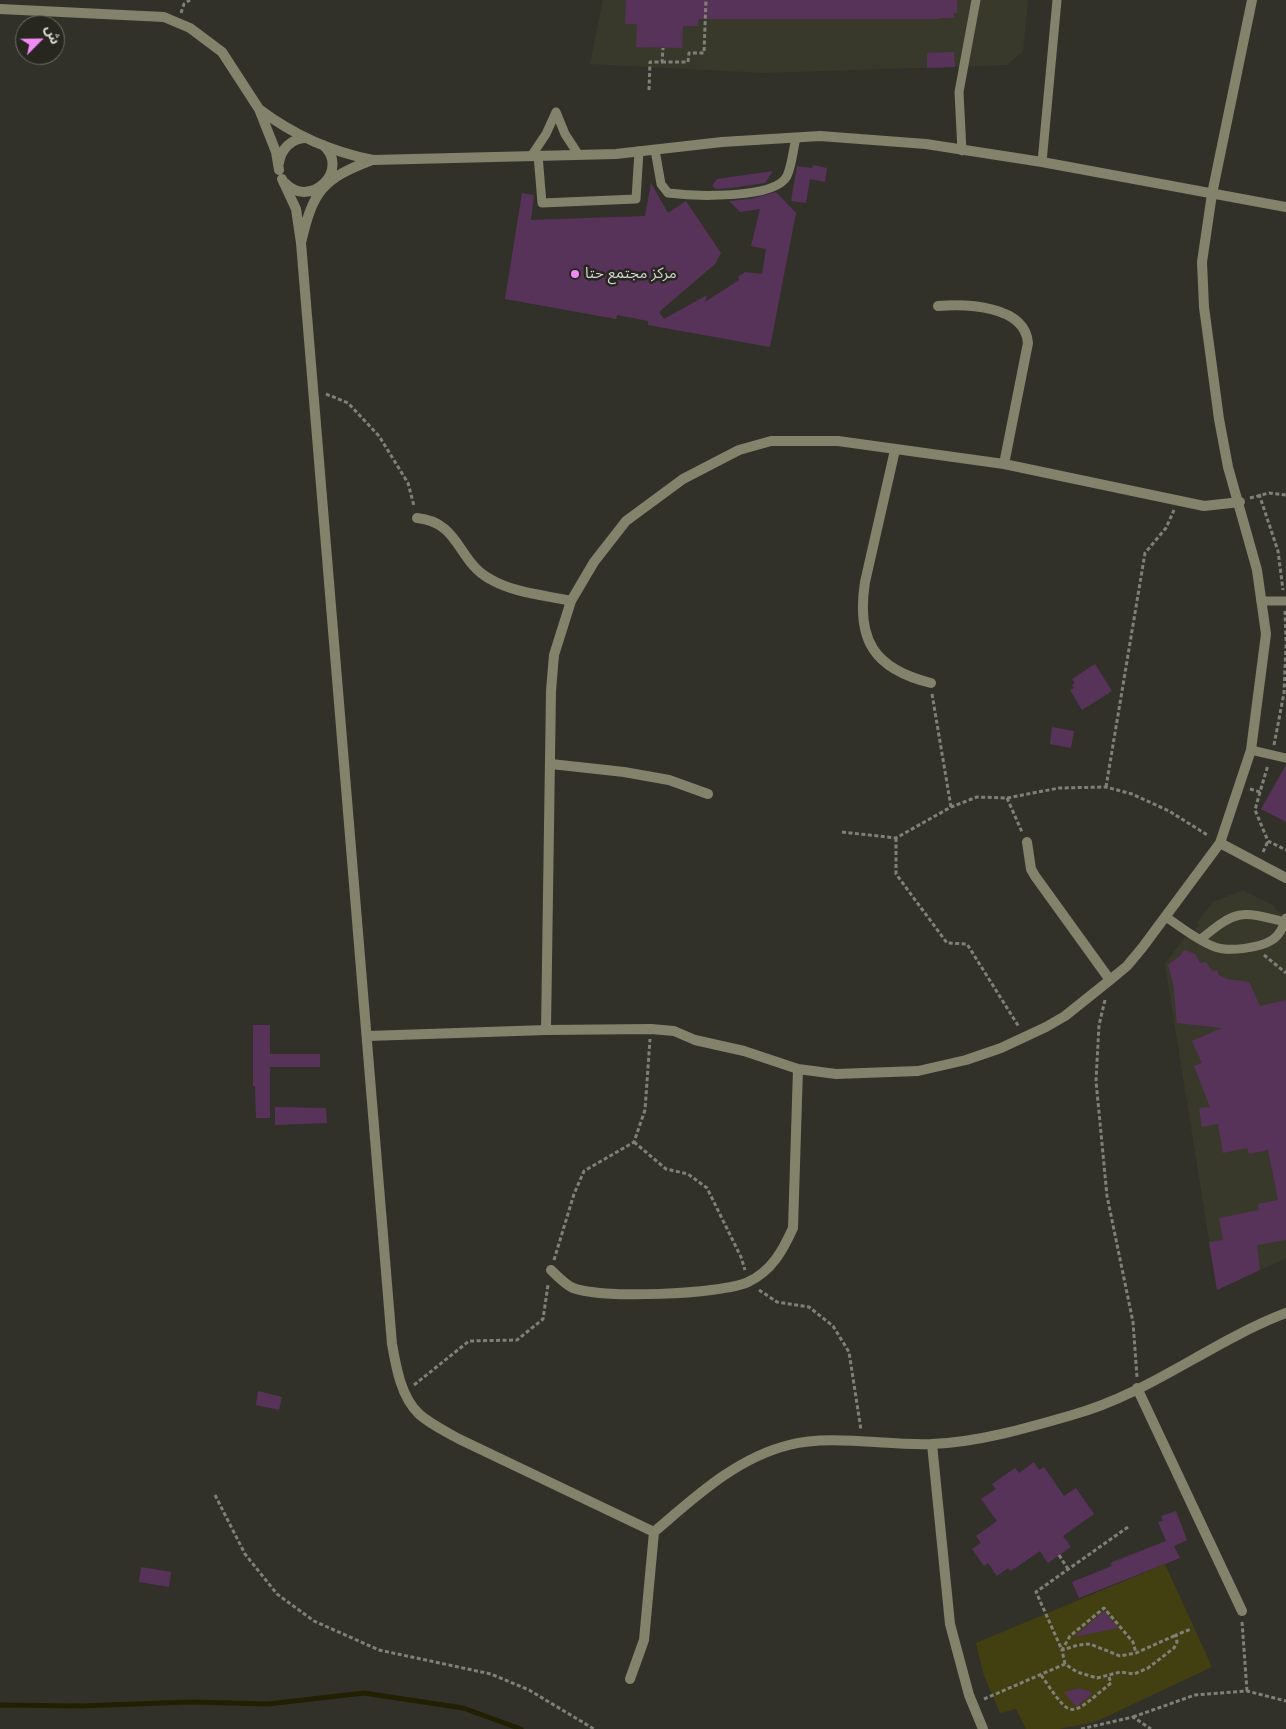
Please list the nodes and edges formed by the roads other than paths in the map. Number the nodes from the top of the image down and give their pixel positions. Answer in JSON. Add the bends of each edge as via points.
{"nodes":[{"id":1,"x":976,"y":0,"type":"edge"},
{"id":2,"x":1057,"y":0,"type":"edge"},
{"id":3,"x":1252,"y":0,"type":"edge"},
{"id":4,"x":0,"y":9,"type":"edge"},
{"id":5,"x":259,"y":109,"type":"junction"},
{"id":6,"x":796,"y":138,"type":"junction"},
{"id":7,"x":316,"y":140,"type":"junction"},
{"id":8,"x":655,"y":150,"type":"junction"},
{"id":9,"x":639,"y":151,"type":"junction"},
{"id":10,"x":962,"y":151,"type":"junction"},
{"id":11,"x":578,"y":154,"type":"junction"},
{"id":12,"x":535,"y":155,"type":"junction"},
{"id":13,"x":373,"y":160,"type":"junction"},
{"id":14,"x":1042,"y":162,"type":"junction"},
{"id":15,"x":280,"y":174,"type":"junction"},
{"id":16,"x":321,"y":188,"type":"junction"},
{"id":17,"x":1212,"y":194,"type":"junction"},
{"id":18,"x":1286,"y":207,"type":"edge"},
{"id":19,"x":301,"y":243,"type":"junction"},
{"id":20,"x":938,"y":306,"type":"dead end"},
{"id":21,"x":895,"y":450,"type":"junction"},
{"id":22,"x":1004,"y":464,"type":"junction"},
{"id":23,"x":1240,"y":502,"type":"junction"},
{"id":24,"x":417,"y":518,"type":"road end"},
{"id":25,"x":571,"y":601,"type":"junction"},
{"id":26,"x":1262,"y":601,"type":"junction"},
{"id":27,"x":1285,"y":601,"type":"edge"},
{"id":28,"x":931,"y":683,"type":"road end"},
{"id":29,"x":1251,"y":750,"type":"junction"},
{"id":30,"x":1286,"y":757,"type":"edge"},
{"id":31,"x":551,"y":764,"type":"junction"},
{"id":32,"x":708,"y":794,"type":"dead end"},
{"id":33,"x":1027,"y":842,"type":"road end"},
{"id":34,"x":1220,"y":843,"type":"junction"},
{"id":35,"x":1286,"y":878,"type":"edge"},
{"id":36,"x":1166,"y":917,"type":"junction"},
{"id":37,"x":1285,"y":920,"type":"edge"},
{"id":38,"x":1201,"y":939,"type":"junction"},
{"id":39,"x":1110,"y":980,"type":"junction"},
{"id":40,"x":546,"y":1030,"type":"junction"},
{"id":41,"x":368,"y":1036,"type":"junction"},
{"id":42,"x":798,"y":1069,"type":"junction"},
{"id":43,"x":551,"y":1270,"type":"road end"},
{"id":44,"x":1286,"y":1313,"type":"edge"},
{"id":45,"x":1137,"y":1388,"type":"junction"},
{"id":46,"x":932,"y":1444,"type":"junction"},
{"id":47,"x":654,"y":1532,"type":"junction"},
{"id":48,"x":1242,"y":1611,"type":"road end"},
{"id":49,"x":630,"y":1679,"type":"dead end"},
{"id":50,"x":983,"y":1729,"type":"edge"}],
"edges":[{"from":1,"to":10,"type":"lane","via":[[959,92]]},
{"from":2,"to":14,"type":"lane"},
{"from":3,"to":17,"type":"street"},
{"from":4,"to":5,"type":"street","via":[[164,17],[190,28],[222,52]]},
{"from":5,"to":7,"type":"street","via":[[293,133]]},
{"from":5,"to":15,"type":"street","via":[[276,152]]},
{"from":6,"to":8,"type":"street"},
{"from":6,"to":8,"type":"lane","via":[[786,177],[779,183],[738,194],[668,193],[661,184]]},
{"from":6,"to":10,"type":"street","via":[[820,136],[926,144]]},
{"from":7,"to":13,"type":"street","via":[[340,152]]},
{"from":7,"to":15,"type":"street","via":[[302,138],[287,145],[278,161]]},
{"from":7,"to":16,"type":"street","via":[[326,148],[333,164]]},
{"from":8,"to":9,"type":"street"},
{"from":9,"to":11,"type":"street"},
{"from":9,"to":12,"type":"lane","via":[[636,199],[542,203]]},
{"from":10,"to":14,"type":"street"},
{"from":11,"to":12,"type":"street"},
{"from":11,"to":12,"type":"lane","via":[[556,112]]},
{"from":12,"to":13,"type":"street"},
{"from":13,"to":16,"type":"street","via":[[344,172]]},
{"from":14,"to":17,"type":"street"},
{"from":15,"to":16,"type":"street","via":[[295,190],[304,192]]},
{"from":15,"to":19,"type":"street","via":[[296,209]]},
{"from":16,"to":19,"type":"street","via":[[312,204]]},
{"from":17,"to":18,"type":"street"},
{"from":17,"to":23,"type":"street","via":[[1202,262],[1204,306],[1219,419],[1228,467]]},
{"from":19,"to":41,"type":"street"},
{"from":20,"to":22,"type":"street","via":[[966,304],[1012,316],[1024,327],[1028,343]]},
{"from":21,"to":22,"type":"street"},
{"from":21,"to":25,"type":"street","via":[[838,441],[785,440],[739,450],[684,479],[626,521],[594,562]]},
{"from":21,"to":28,"type":"street","via":[[865,582],[864,626],[871,645],[885,665],[907,677]]},
{"from":22,"to":23,"type":"street","via":[[1204,506]]},
{"from":23,"to":26,"type":"street","via":[[1258,570]]},
{"from":24,"to":25,"type":"street","via":[[430,519],[446,528],[472,564],[488,578],[505,586]]},
{"from":25,"to":31,"type":"street","via":[[554,655]]},
{"from":26,"to":27,"type":"lane"},
{"from":26,"to":29,"type":"street","via":[[1266,634]]},
{"from":29,"to":30,"type":"lane"},
{"from":29,"to":34,"type":"street"},
{"from":31,"to":32,"type":"street","via":[[670,780]]},
{"from":31,"to":40,"type":"street"},
{"from":33,"to":39,"type":"street","via":[[1035,876]]},
{"from":34,"to":35,"type":"street"},
{"from":34,"to":36,"type":"street"},
{"from":36,"to":38,"type":"lane"},
{"from":36,"to":39,"type":"street","via":[[1127,966]]},
{"from":37,"to":38,"type":"lane","via":[[1239,914],[1221,922]]},
{"from":37,"to":38,"type":"lane","via":[[1278,935],[1258,945],[1220,948]]},
{"from":39,"to":42,"type":"street","via":[[1065,1016],[1001,1048],[966,1060],[918,1070],[836,1074]]},
{"from":40,"to":41,"type":"street"},
{"from":40,"to":42,"type":"street","via":[[651,1029],[674,1032]]},
{"from":41,"to":47,"type":"street","via":[[392,1344],[397,1372],[417,1412],[442,1430]]},
{"from":42,"to":43,"type":"street","via":[[793,1228],[785,1248],[770,1268],[748,1282],[714,1290],[606,1295],[572,1288]]},
{"from":44,"to":45,"type":"street"},
{"from":45,"to":46,"type":"street","via":[[1110,1403],[1073,1415],[969,1440]]},
{"from":45,"to":48,"type":"street"},
{"from":46,"to":47,"type":"street","via":[[811,1441],[788,1445],[735,1468],[703,1490]]},
{"from":46,"to":50,"type":"street","via":[[950,1624],[972,1704]]},
{"from":47,"to":49,"type":"street","via":[[644,1640]]}]}
